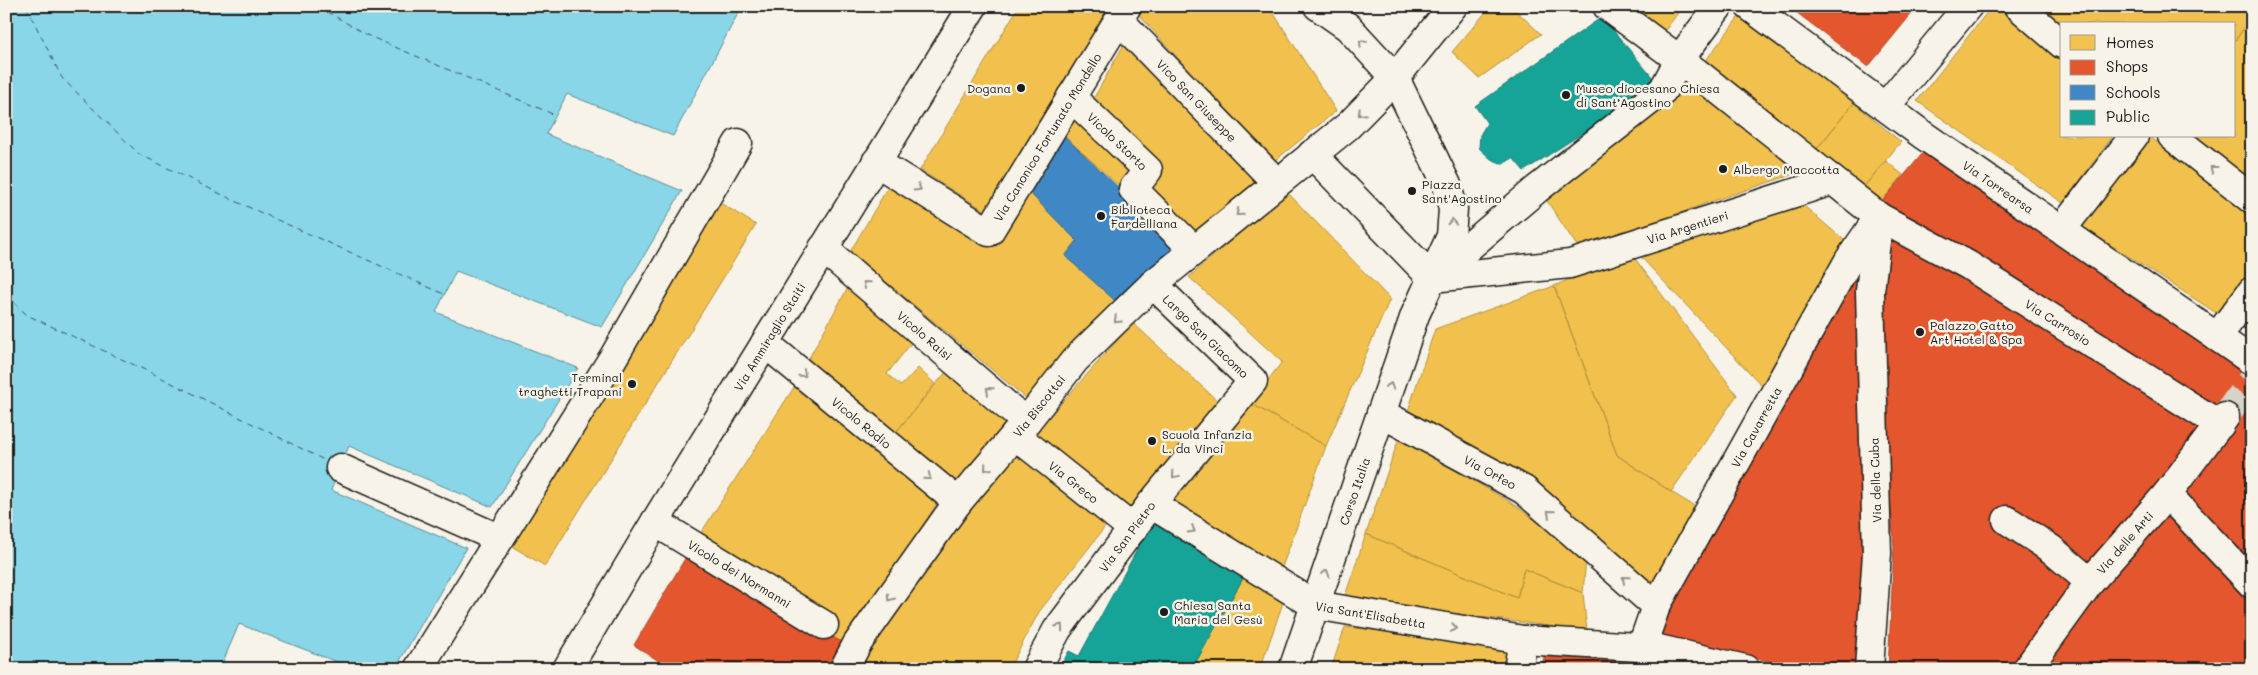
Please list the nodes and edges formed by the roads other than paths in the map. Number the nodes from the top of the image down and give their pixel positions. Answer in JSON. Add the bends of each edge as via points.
{"nodes":[{"id":1,"x":973,"y":6,"type":"edge"},
{"id":2,"x":1318,"y":6,"type":"edge"},
{"id":3,"x":1453,"y":6,"type":"edge"},
{"id":4,"x":1607,"y":6,"type":"edge"},
{"id":5,"x":1719,"y":6,"type":"edge"},
{"id":6,"x":1749,"y":6,"type":"edge"},
{"id":7,"x":1968,"y":6,"type":"edge"},
{"id":8,"x":2018,"y":6,"type":"edge"},
{"id":9,"x":1123,"y":13,"type":"edge"},
{"id":10,"x":2060,"y":42,"type":"edge"},
{"id":11,"x":1679,"y":60,"type":"junction"},
{"id":12,"x":1395,"y":78,"type":"junction"},
{"id":13,"x":1071,"y":97,"type":"junction"},
{"id":14,"x":1886,"y":106,"type":"junction"},
{"id":15,"x":2132,"y":138,"type":"edge"},
{"id":16,"x":2175,"y":138,"type":"edge"},
{"id":17,"x":738,"y":143,"type":"dead end"},
{"id":18,"x":1312,"y":154,"type":"junction"},
{"id":19,"x":876,"y":162,"type":"junction"},
{"id":20,"x":1832,"y":181,"type":"junction"},
{"id":21,"x":1277,"y":182,"type":"junction"},
{"id":22,"x":2252,"y":199,"type":"edge"},
{"id":23,"x":1887,"y":221,"type":"junction"},
{"id":24,"x":2062,"y":229,"type":"junction"},
{"id":25,"x":823,"y":248,"type":"junction"},
{"id":26,"x":1194,"y":250,"type":"junction"},
{"id":27,"x":1432,"y":278,"type":"junction"},
{"id":28,"x":1153,"y":284,"type":"junction"},
{"id":29,"x":2252,"y":291,"type":"edge"},
{"id":30,"x":2217,"y":337,"type":"junction"},
{"id":31,"x":765,"y":343,"type":"junction"},
{"id":32,"x":2252,"y":361,"type":"edge"},
{"id":33,"x":1229,"y":412,"type":"joint"},
{"id":34,"x":1381,"y":413,"type":"junction"},
{"id":35,"x":2223,"y":421,"type":"joint"},
{"id":36,"x":1021,"y":428,"type":"junction"},
{"id":37,"x":340,"y":468,"type":"dead end"},
{"id":38,"x":2167,"y":494,"type":"junction"},
{"id":39,"x":958,"y":502,"type":"junction"},
{"id":40,"x":1151,"y":504,"type":"junction"},
{"id":41,"x":2007,"y":520,"type":"dead end"},
{"id":42,"x":655,"y":522,"type":"junction"},
{"id":43,"x":1133,"y":529,"type":"junction"},
{"id":44,"x":498,"y":538,"type":"junction"},
{"id":45,"x":2090,"y":582,"type":"junction"},
{"id":46,"x":2252,"y":584,"type":"edge"},
{"id":47,"x":1659,"y":601,"type":"junction"},
{"id":48,"x":1315,"y":605,"type":"junction"},
{"id":49,"x":824,"y":624,"type":"dead end"},
{"id":50,"x":1523,"y":640,"type":"junction"},
{"id":51,"x":1648,"y":647,"type":"junction"},
{"id":52,"x":574,"y":666,"type":"edge"},
{"id":53,"x":418,"y":669,"type":"edge"},
{"id":54,"x":844,"y":669,"type":"edge"},
{"id":55,"x":1036,"y":669,"type":"edge"},
{"id":56,"x":1293,"y":669,"type":"edge"},
{"id":57,"x":1518,"y":669,"type":"edge"},
{"id":58,"x":1745,"y":669,"type":"edge"},
{"id":59,"x":1869,"y":669,"type":"edge"},
{"id":60,"x":2027,"y":669,"type":"edge"}],
"edges":[{"from":1,"to":19,"type":"street","name":"Via Ammiraglio Staiti"},
{"from":12,"to":2,"type":"street","name":"Corso Italia","one_way":true,"via":[[1348,27]]},
{"from":3,"to":12,"type":"street","name":"Via Biscottai"},
{"from":4,"to":11,"type":"street","name":"Via Carrosio"},
{"from":5,"to":11,"type":"street"},
{"from":6,"to":14,"type":"street","name":"Via Torrearsa"},
{"from":7,"to":14,"type":"street"},
{"from":8,"to":10,"type":"street"},
{"from":9,"to":13,"type":"street","name":"Via Canonico Fortunato Mondello"},
{"from":9,"to":21,"type":"street","name":"Vico San Giuseppe"},
{"from":11,"to":20,"type":"street","name":"Via Carrosio"},
{"from":11,"to":27,"type":"street","via":[[1663,90],[1537,189]]},
{"from":12,"to":18,"type":"street","name":"Via Biscottai","one_way":true,"via":[[1348,126]]},
{"from":27,"to":12,"type":"street","name":"Corso Italia","one_way":true,"via":[[1451,236],[1452,209],[1447,185]]},
{"from":19,"to":13,"type":"street","name":"Via Canonico Fortunato Mondello","one_way":true,"via":[[989,232]]},
{"from":13,"to":26,"type":"street","name":"Vicolo Storto","via":[[1148,170],[1133,189]]},
{"from":14,"to":24,"type":"street","name":"Via Torrearsa","via":[[1923,135]]},
{"from":15,"to":24,"type":"street"},
{"from":22,"to":16,"type":"street","one_way":true},
{"from":17,"to":44,"type":"street","via":[[613,358]]},
{"from":18,"to":21,"type":"street","name":"Via Biscottai"},
{"from":18,"to":27,"type":"street"},
{"from":19,"to":25,"type":"street","name":"Via Ammiraglio Staiti"},
{"from":20,"to":23,"type":"street","name":"Via Carrosio"},
{"from":20,"to":27,"type":"street","name":"Via Argentieri","via":[[1570,264]]},
{"from":21,"to":26,"type":"street","name":"Via Biscottai","one_way":true},
{"from":23,"to":35,"type":"street","name":"Via Carrosio","via":[[1968,265]]},
{"from":23,"to":47,"type":"street","name":"Via Cavarretta","via":[[1849,260]]},
{"from":23,"to":59,"type":"street","name":"Via della Cuba","via":[[1870,291],[1877,553]]},
{"from":24,"to":30,"type":"street","name":"Via Torrearsa"},
{"from":25,"to":31,"type":"street","name":"Via Ammiraglio Staiti"},
{"from":36,"to":25,"type":"street","name":"Vicolo Raisi","one_way":true},
{"from":26,"to":28,"type":"street","name":"Via Biscottai"},
{"from":34,"to":27,"type":"street","name":"Corso Italia","one_way":true,"via":[[1415,315]]},
{"from":28,"to":33,"type":"street","name":"Largo San Giacomo","via":[[1253,381]]},
{"from":28,"to":36,"type":"street","name":"Via Biscottai","one_way":true,"via":[[1075,360]]},
{"from":29,"to":30,"type":"street"},
{"from":30,"to":32,"type":"street","name":"Via Torrearsa"},
{"from":31,"to":39,"type":"street","name":"Vicolo Rodio","one_way":true},
{"from":31,"to":42,"type":"street","name":"Via Ammiraglio Staiti"},
{"from":33,"to":40,"type":"street","name":"Via San Pietro","one_way":true},
{"from":47,"to":34,"type":"street","name":"Via Orfeo","one_way":true,"via":[[1587,546],[1524,490]]},
{"from":48,"to":34,"type":"street","name":"Corso Italia","one_way":true},
{"from":35,"to":38,"type":"street","name":"Via delle Arti"},
{"from":36,"to":39,"type":"street","name":"Via Biscottai","one_way":true},
{"from":36,"to":43,"type":"street","name":"Via Greco"},
{"from":37,"to":44,"type":"street"},
{"from":38,"to":45,"type":"street","name":"Via delle Arti"},
{"from":38,"to":46,"type":"street"},
{"from":39,"to":54,"type":"street","name":"Via Biscottai","one_way":true,"via":[[857,644]]},
{"from":40,"to":43,"type":"street","name":"Via San Pietro"},
{"from":40,"to":48,"type":"street","name":"Via Sant'Elisabetta","one_way":true},
{"from":41,"to":45,"type":"street","via":[[2051,548]]},
{"from":42,"to":49,"type":"street","name":"Vicolo dei Normanni"},
{"from":42,"to":52,"type":"street","name":"Via Ammiraglio Staiti"},
{"from":55,"to":43,"type":"street","name":"Via San Pietro","one_way":true,"via":[[1057,630]]},
{"from":44,"to":53,"type":"street"},
{"from":45,"to":60,"type":"street","name":"Via delle Arti"},
{"from":47,"to":51,"type":"street","name":"Via Cavarretta"},
{"from":48,"to":50,"type":"street","name":"Via Sant'Elisabetta","one_way":true},
{"from":48,"to":56,"type":"street","name":"Corso Italia"},
{"from":50,"to":51,"type":"street","name":"Via Sant'Elisabetta"},
{"from":50,"to":57,"type":"street"},
{"from":51,"to":58,"type":"street","name":"Via Sant'Elisabetta"}]}
